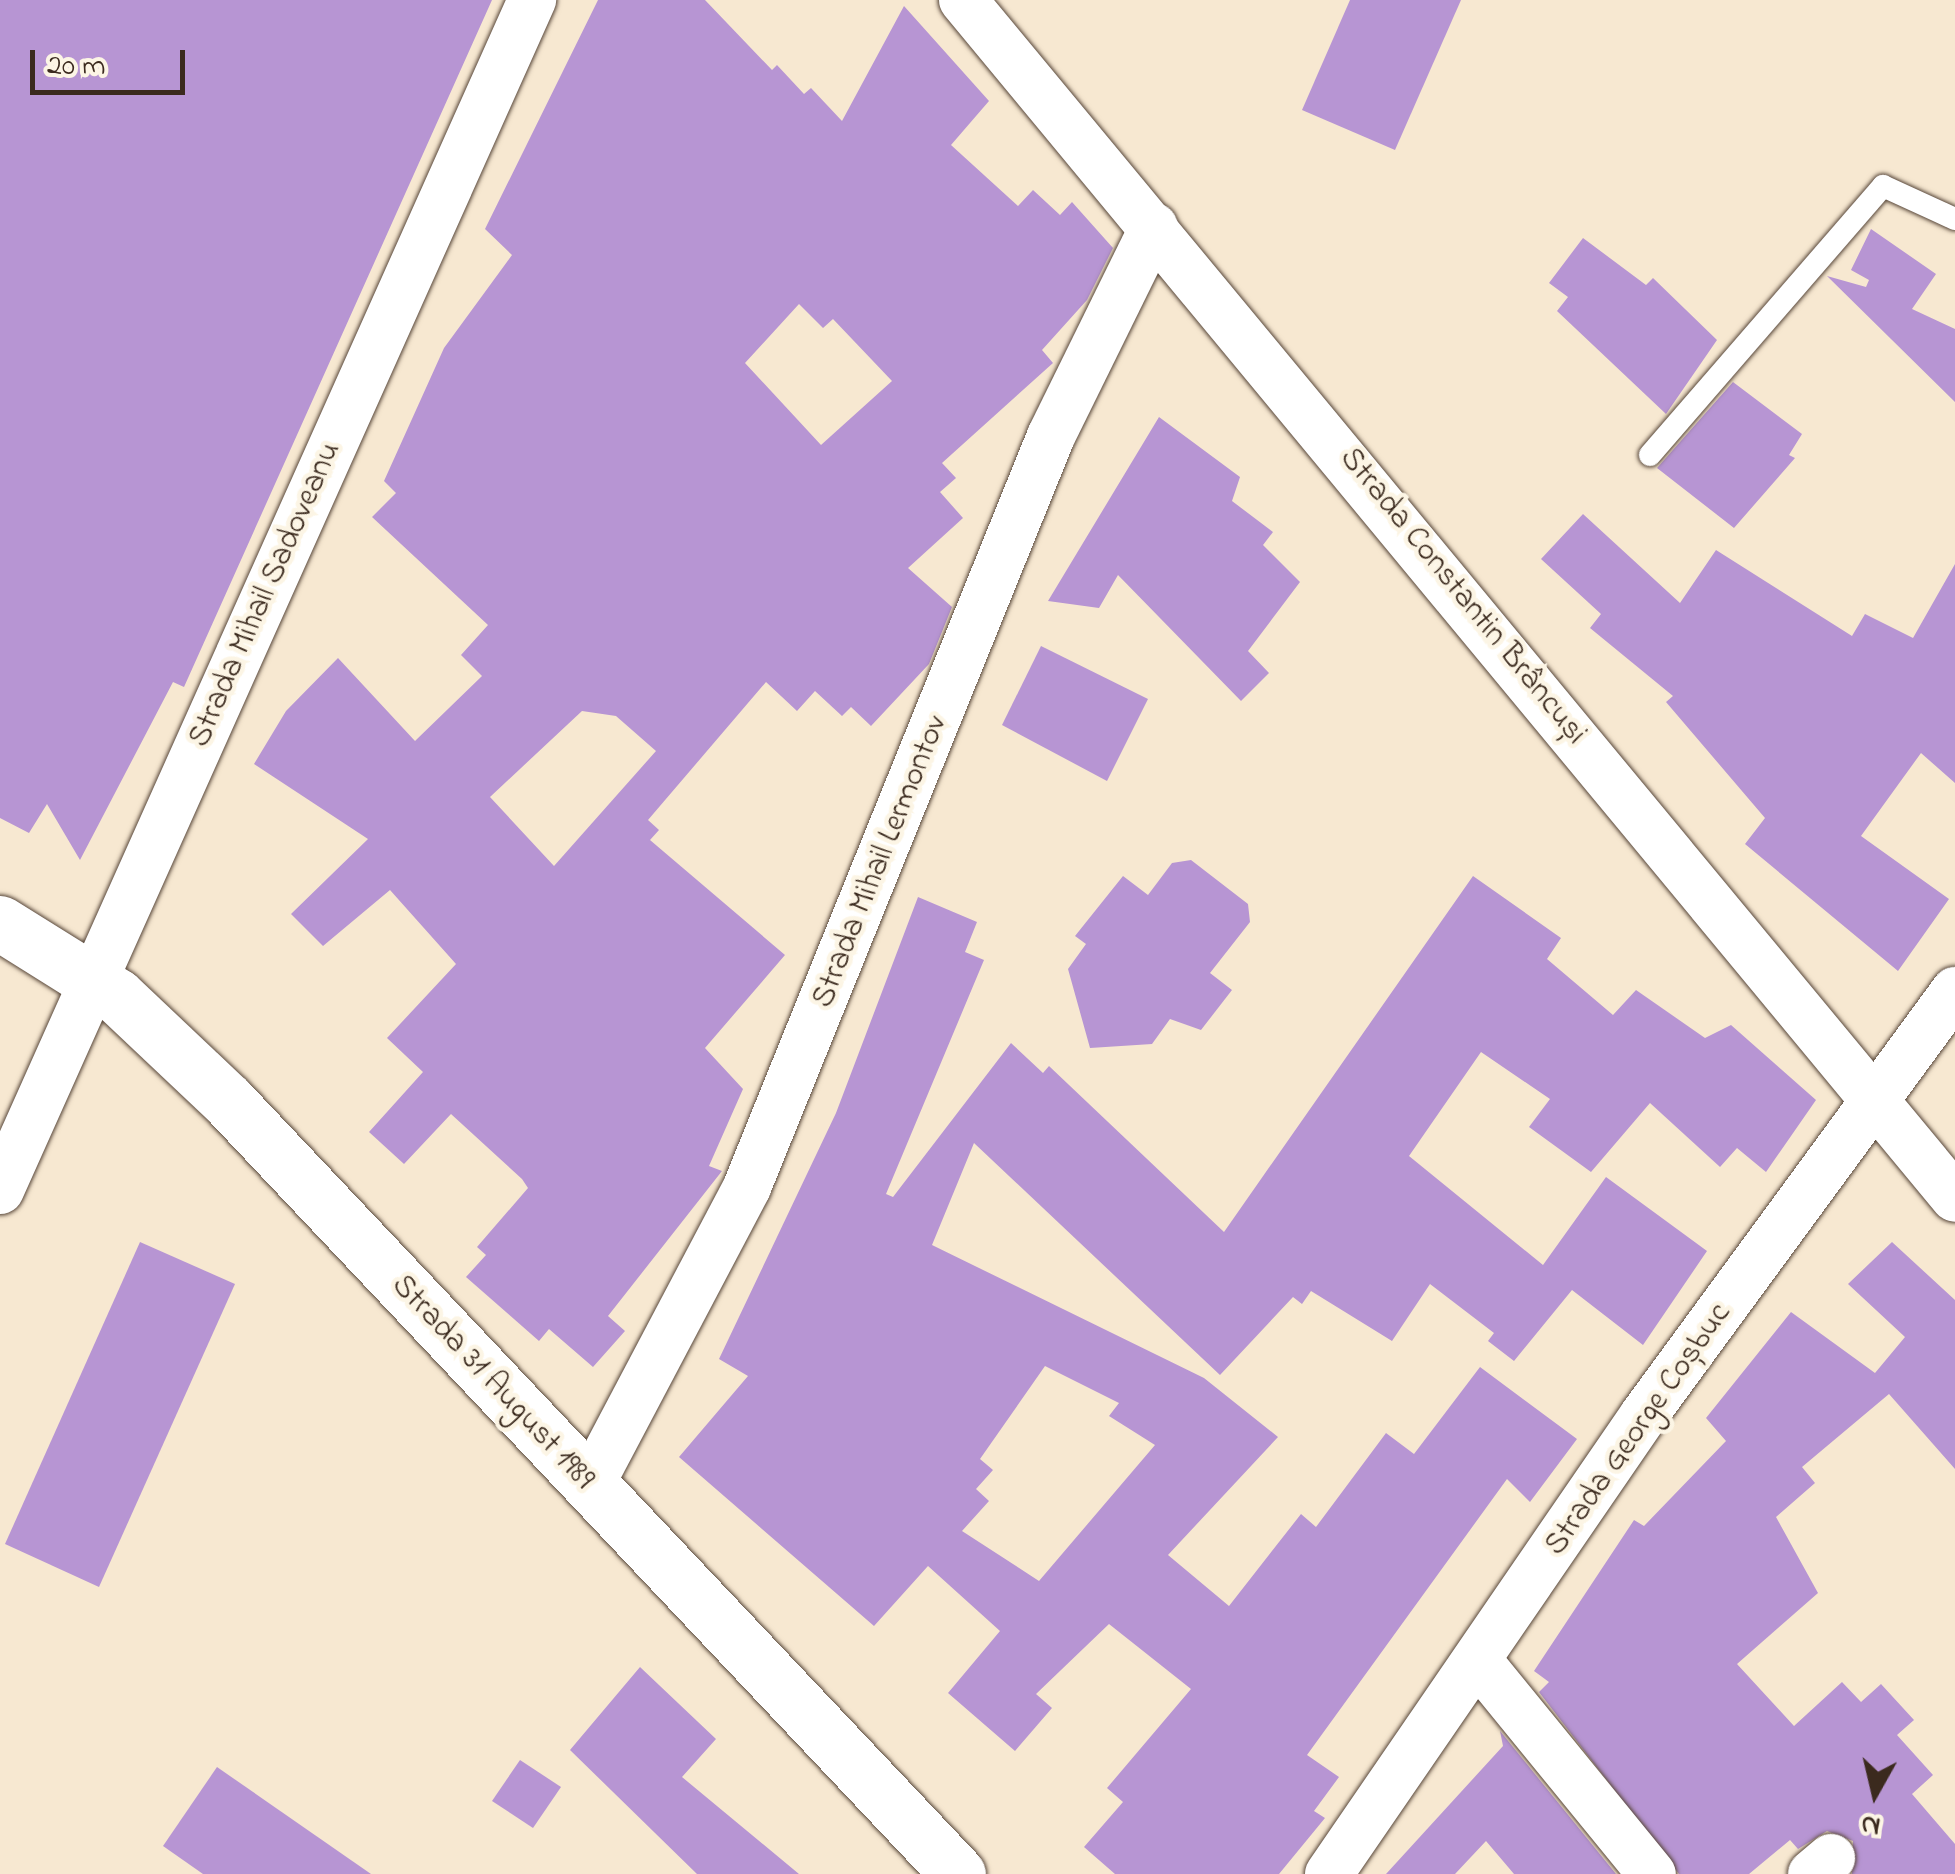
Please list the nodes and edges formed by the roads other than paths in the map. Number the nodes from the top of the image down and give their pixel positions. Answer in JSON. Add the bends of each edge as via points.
{"nodes":[{"id":1,"x":532,"y":0,"type":"edge"},
{"id":2,"x":963,"y":0,"type":"edge"},
{"id":3,"x":1955,"y":219,"type":"edge"},
{"id":4,"x":1154,"y":226,"type":"junction"},
{"id":5,"x":1650,"y":455,"type":"dead end"},
{"id":6,"x":0,"y":924,"type":"edge"},
{"id":7,"x":94,"y":979,"type":"junction"},
{"id":8,"x":1955,"y":991,"type":"edge"},
{"id":9,"x":1877,"y":1104,"type":"junction"},
{"id":10,"x":0,"y":1190,"type":"edge"},
{"id":11,"x":1955,"y":1198,"type":"edge"},
{"id":12,"x":589,"y":1488,"type":"junction"},
{"id":13,"x":1478,"y":1661,"type":"junction"},
{"id":14,"x":958,"y":1874,"type":"edge"},
{"id":15,"x":1329,"y":1874,"type":"edge"},
{"id":16,"x":1652,"y":1874,"type":"edge"}],
"edges":[{"from":1,"to":7,"type":"street","name":"Strada Mihail Sadoveanu"},
{"from":2,"to":4,"type":"street","name":"Strada Constantin Brâncuși"},
{"from":3,"to":5,"type":"lane","via":[[1882,186]]},
{"from":4,"to":9,"type":"street","name":"Strada Constantin Brâncuși"},
{"from":4,"to":12,"type":"street","name":"Strada Mihail Lermontov","via":[[1044,453],[747,1188]]},
{"from":6,"to":7,"type":"main road","name":"Strada 31 August 1989"},
{"from":7,"to":10,"type":"street","name":"Strada Mihail Sadoveanu"},
{"from":7,"to":12,"type":"main road","name":"Strada 31 August 1989","via":[[228,1102]]},
{"from":8,"to":9,"type":"street","name":"Strada George Coșbuc"},
{"from":9,"to":11,"type":"street","name":"Strada Constantin Brâncuși"},
{"from":9,"to":13,"type":"street","name":"Strada George Coșbuc","via":[[1644,1415]]},
{"from":12,"to":14,"type":"main road","name":"Strada 31 August 1989"},
{"from":13,"to":15,"type":"street","name":"Strada George Coșbuc"},
{"from":13,"to":16,"type":"street"}]}
